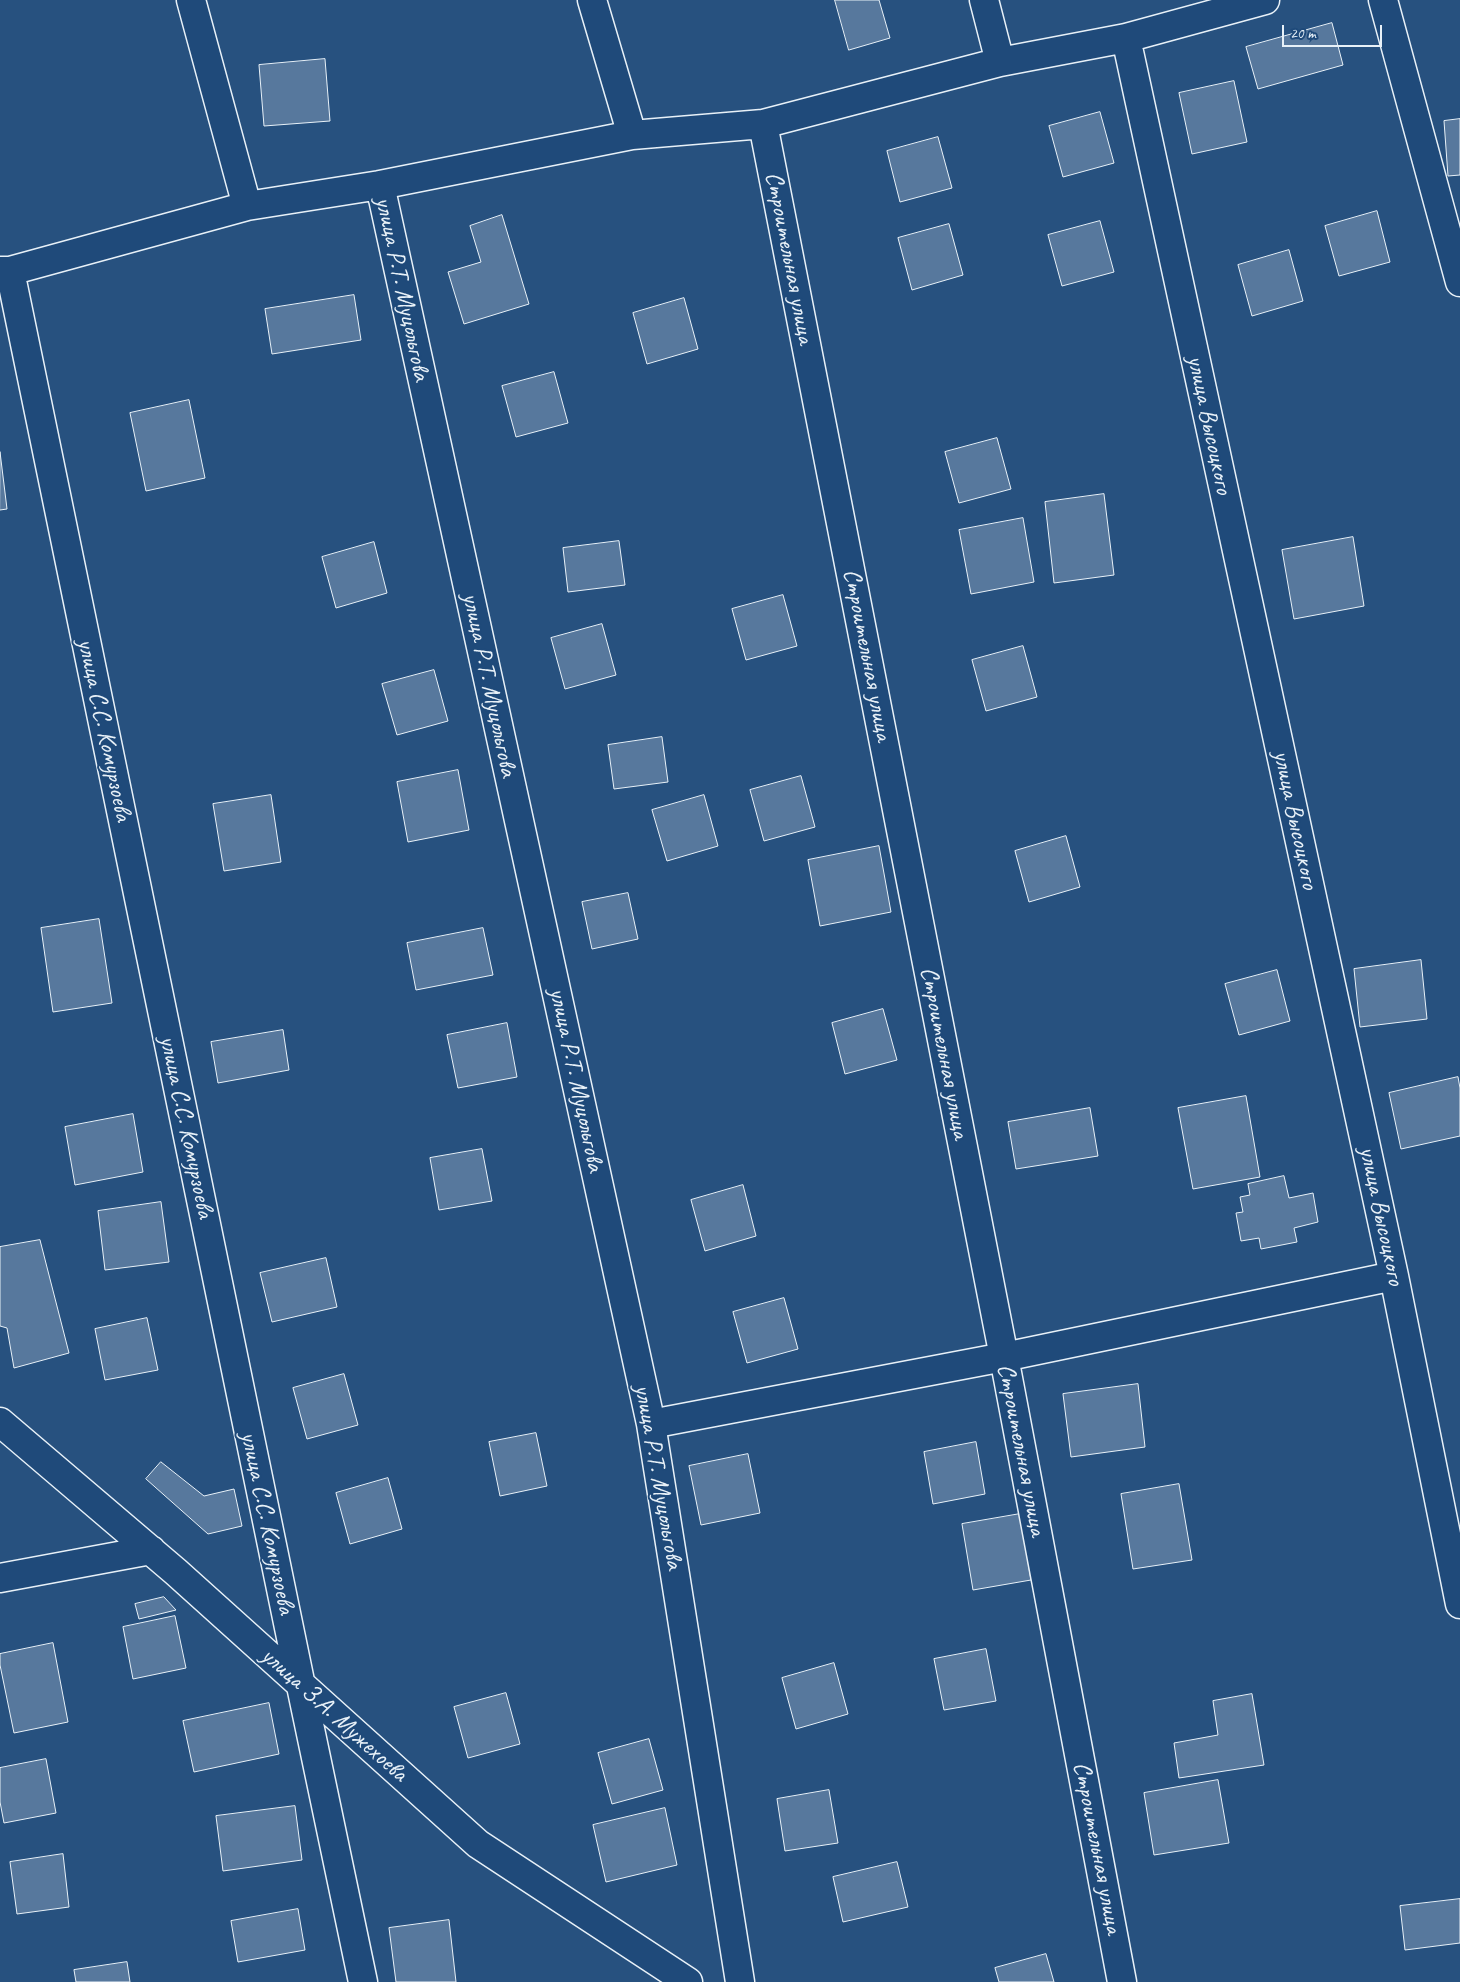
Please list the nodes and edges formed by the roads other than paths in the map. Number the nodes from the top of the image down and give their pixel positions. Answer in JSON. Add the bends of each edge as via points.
{"nodes":[{"id":1,"x":191,"y":0,"type":"edge"},
{"id":2,"x":592,"y":0,"type":"edge"},
{"id":3,"x":984,"y":0,"type":"edge"},
{"id":4,"x":1265,"y":0,"type":"edge"},
{"id":5,"x":1383,"y":0,"type":"edge"},
{"id":6,"x":1126,"y":38,"type":"junction"},
{"id":7,"x":1000,"y":62,"type":"junction"},
{"id":8,"x":763,"y":124,"type":"junction"},
{"id":9,"x":632,"y":134,"type":"junction"},
{"id":10,"x":380,"y":185,"type":"junction"},
{"id":11,"x":247,"y":206,"type":"junction"},
{"id":12,"x":5,"y":271,"type":"edge"},
{"id":13,"x":1460,"y":282,"type":"edge"},
{"id":14,"x":1394,"y":1276,"type":"junction"},
{"id":15,"x":1004,"y":1358,"type":"junction"},
{"id":16,"x":0,"y":1422,"type":"edge"},
{"id":17,"x":651,"y":1424,"type":"junction"},
{"id":18,"x":151,"y":1550,"type":"junction"},
{"id":19,"x":0,"y":1578,"type":"edge"},
{"id":20,"x":1460,"y":1604,"type":"edge"},
{"id":21,"x":300,"y":1686,"type":"junction"},
{"id":22,"x":363,"y":1982,"type":"edge"},
{"id":23,"x":688,"y":1982,"type":"edge"},
{"id":24,"x":740,"y":1982,"type":"edge"},
{"id":25,"x":1122,"y":1982,"type":"edge"}],
"edges":[{"from":1,"to":11,"type":"street"},
{"from":2,"to":9,"type":"street"},
{"from":3,"to":7,"type":"street"},
{"from":4,"to":6,"type":"street"},
{"from":5,"to":13,"type":"street"},
{"from":6,"to":7,"type":"street"},
{"from":6,"to":14,"type":"street","name":"улица Высоцкого"},
{"from":7,"to":8,"type":"street"},
{"from":8,"to":9,"type":"street"},
{"from":8,"to":15,"type":"street","name":"Строительная улица"},
{"from":9,"to":10,"type":"street"},
{"from":10,"to":11,"type":"street"},
{"from":10,"to":17,"type":"street","name":"улица Р.Т. Муцольгова"},
{"from":11,"to":12,"type":"street"},
{"from":12,"to":21,"type":"street","name":"улица С.С. Комурзоева"},
{"from":14,"to":15,"type":"street"},
{"from":14,"to":20,"type":"street","name":"улица Высоцкого"},
{"from":15,"to":17,"type":"street"},
{"from":15,"to":25,"type":"street","name":"Строительная улица"},
{"from":16,"to":18,"type":"street","name":"улица З.А. Мужехоева"},
{"from":17,"to":24,"type":"street","name":"улица Р.Т. Муцольгова"},
{"from":18,"to":19,"type":"street"},
{"from":18,"to":21,"type":"street","name":"улица З.А. Мужехоева"},
{"from":21,"to":22,"type":"street","name":"улица С.С. Комурзоева"},
{"from":21,"to":23,"type":"street","name":"улица З.А. Мужехоева","via":[[478,1844]]}]}
